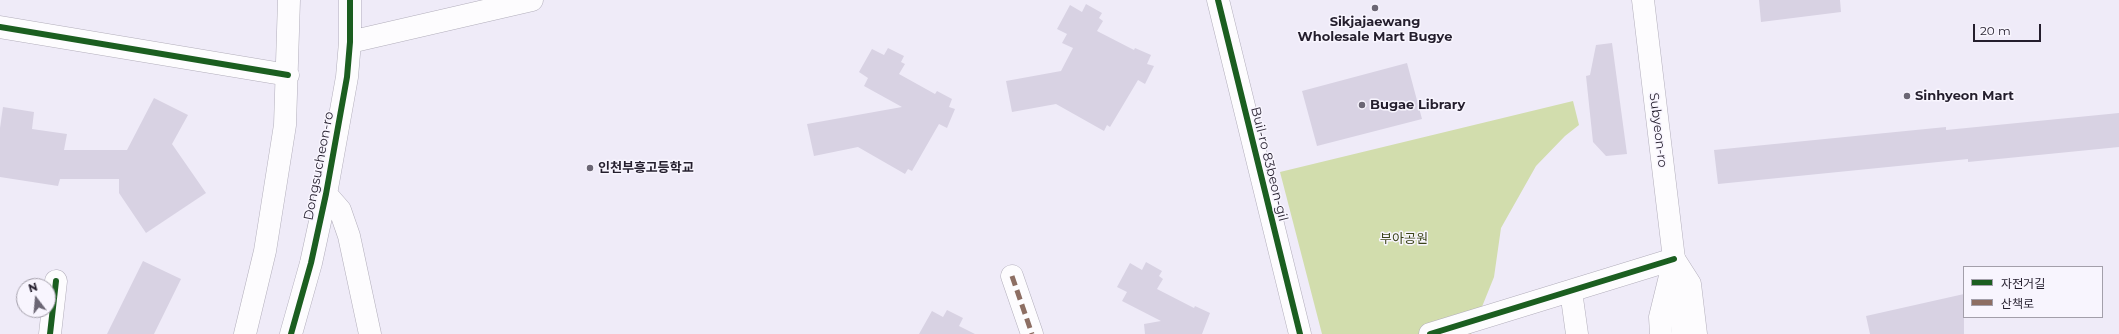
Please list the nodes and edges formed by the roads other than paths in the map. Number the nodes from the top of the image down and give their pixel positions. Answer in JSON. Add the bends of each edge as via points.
{"nodes":[{"id":1,"x":289,"y":0,"type":"edge"},
{"id":2,"x":350,"y":0,"type":"edge"},
{"id":3,"x":532,"y":0,"type":"edge"},
{"id":4,"x":1218,"y":0,"type":"edge"},
{"id":5,"x":1642,"y":0,"type":"edge"},
{"id":6,"x":461,"y":8,"type":"edge"},
{"id":7,"x":0,"y":27,"type":"edge"},
{"id":8,"x":350,"y":42,"type":"junction"},
{"id":9,"x":288,"y":74,"type":"junction"},
{"id":10,"x":326,"y":194,"type":"junction"},
{"id":11,"x":1674,"y":259,"type":"junction"},
{"id":12,"x":1012,"y":276,"type":"dead end"},
{"id":13,"x":1571,"y":291,"type":"junction"},
{"id":14,"x":52,"y":318,"type":"edge"},
{"id":15,"x":50,"y":334,"type":"edge"},
{"id":16,"x":245,"y":334,"type":"edge"},
{"id":17,"x":291,"y":334,"type":"edge"},
{"id":18,"x":370,"y":334,"type":"edge"},
{"id":19,"x":1032,"y":334,"type":"edge"},
{"id":20,"x":1300,"y":334,"type":"edge"},
{"id":21,"x":1430,"y":334,"type":"edge"},
{"id":22,"x":1577,"y":334,"type":"edge"},
{"id":23,"x":1661,"y":334,"type":"edge"},
{"id":24,"x":1683,"y":334,"type":"edge"},
{"id":25,"x":1696,"y":334,"type":"edge"}],
"edges":[{"from":1,"to":9,"type":"street"},
{"from":2,"to":8,"type":"street","name":"Dongsucheon-ro"},
{"from":3,"to":6,"type":"street"},
{"from":4,"to":20,"type":"street","name":"Buil-ro 83beon-gil"},
{"from":5,"to":11,"type":"street","name":"Subyeon-ro"},
{"from":6,"to":8,"type":"street"},
{"from":7,"to":9,"type":"street"},
{"from":8,"to":10,"type":"street","name":"Dongsucheon-ro"},
{"from":9,"to":16,"type":"street","via":[[285,125],[265,251]]},
{"from":10,"to":17,"type":"street","name":"Dongsucheon-ro","via":[[311,263]]},
{"from":10,"to":18,"type":"street","via":[[340,210],[349,236]]},
{"from":11,"to":13,"type":"street"},
{"from":11,"to":23,"type":"street","name":"Subyeon-ro","via":[[1660,317]]},
{"from":11,"to":24,"type":"street","name":"Subyeon-ro"},
{"from":11,"to":25,"type":"street","name":"Subyeon-ro","via":[[1690,284]]},
{"from":12,"to":19,"type":"street"},
{"from":13,"to":21,"type":"street"},
{"from":13,"to":22,"type":"street"},
{"from":14,"to":15,"type":"street"}]}
